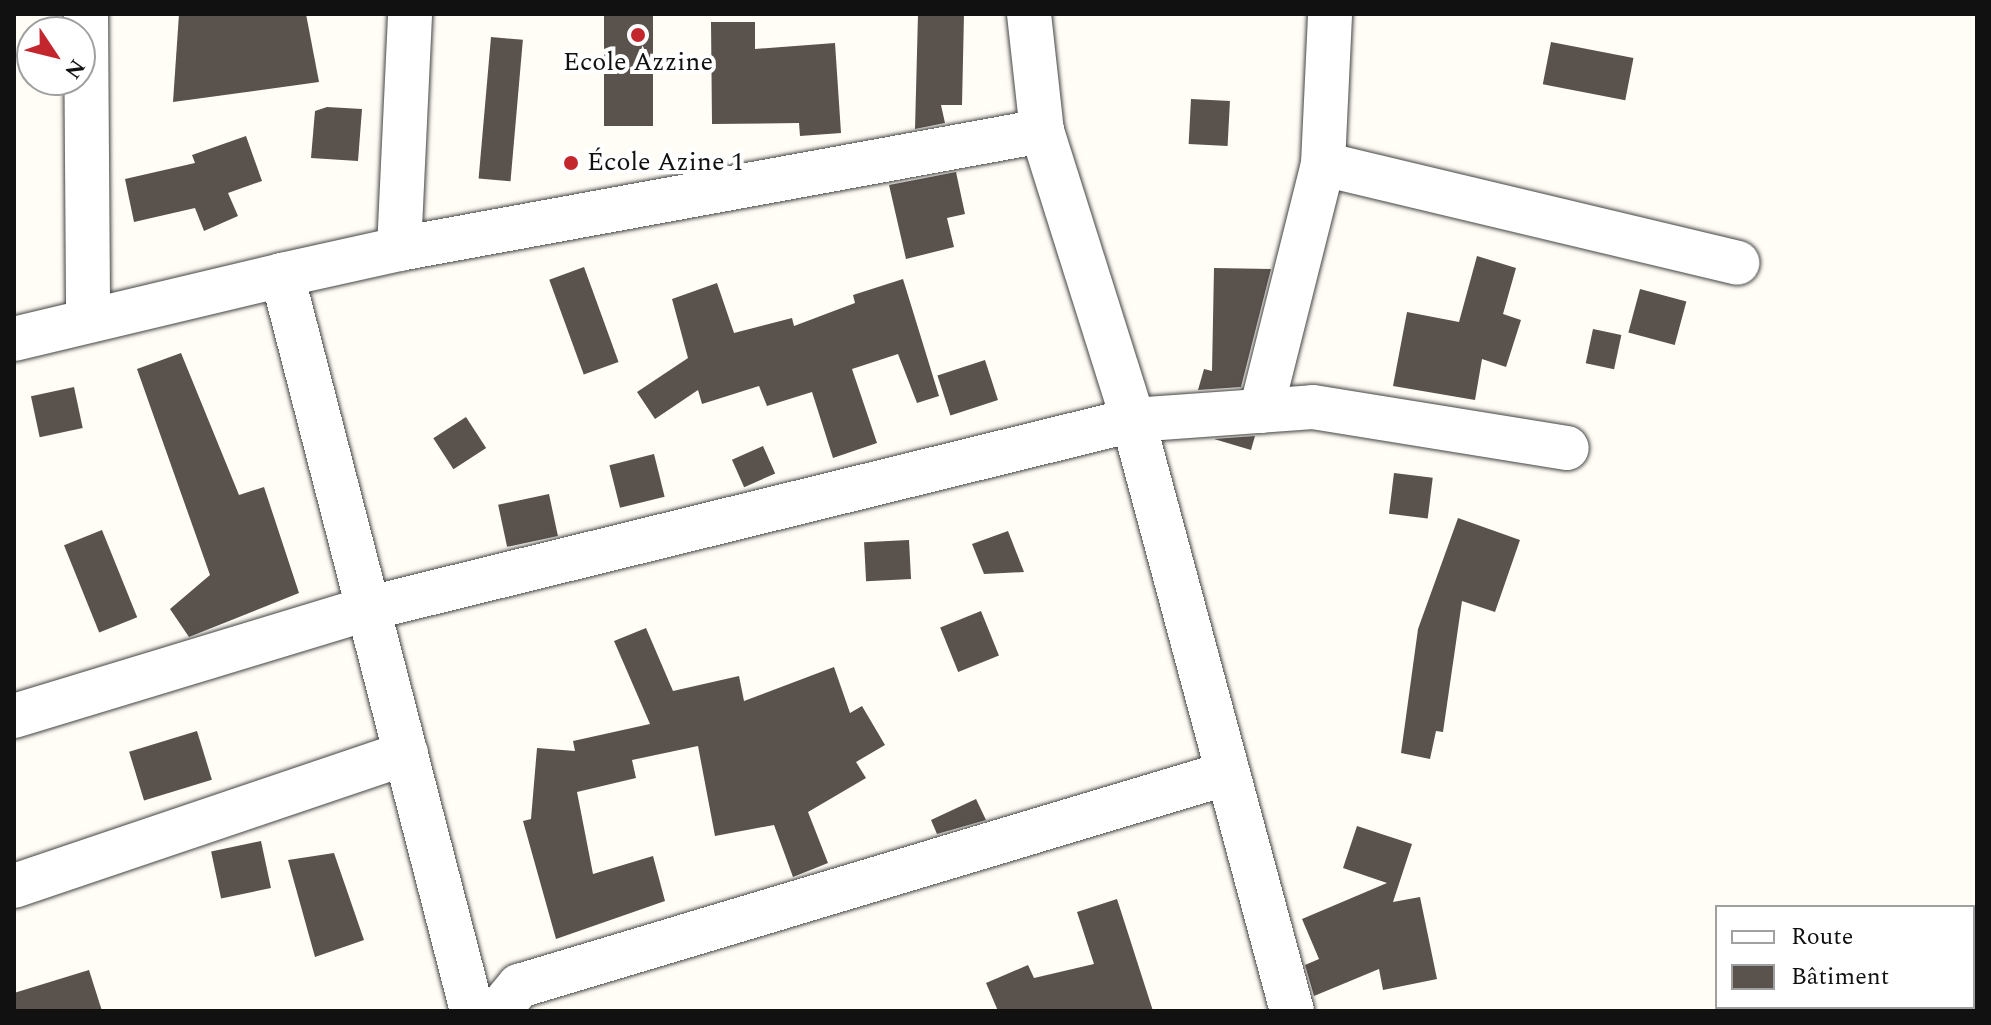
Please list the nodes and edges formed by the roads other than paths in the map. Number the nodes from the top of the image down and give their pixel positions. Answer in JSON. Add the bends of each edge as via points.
{"nodes":[{"id":1,"x":86,"y":14,"type":"edge"},
{"id":2,"x":410,"y":14,"type":"edge"},
{"id":3,"x":1029,"y":14,"type":"edge"},
{"id":4,"x":1330,"y":14,"type":"edge"},
{"id":5,"x":1042,"y":131,"type":"junction"},
{"id":6,"x":1323,"y":164,"type":"junction"},
{"id":7,"x":399,"y":249,"type":"junction"},
{"id":8,"x":1737,"y":263,"type":"dead end"},
{"id":9,"x":282,"y":275,"type":"junction"},
{"id":10,"x":88,"y":317,"type":"junction"},
{"id":11,"x":14,"y":339,"type":"edge"},
{"id":12,"x":1261,"y":411,"type":"junction"},
{"id":13,"x":1133,"y":420,"type":"junction"},
{"id":14,"x":1567,"y":448,"type":"dead end"},
{"id":15,"x":370,"y":608,"type":"junction"},
{"id":16,"x":14,"y":716,"type":"edge"},
{"id":17,"x":406,"y":753,"type":"junction"},
{"id":18,"x":1228,"y":773,"type":"junction"},
{"id":19,"x":14,"y":886,"type":"edge"},
{"id":20,"x":472,"y":1011,"type":"edge"},
{"id":21,"x":498,"y":1011,"type":"edge"},
{"id":22,"x":1292,"y":1011,"type":"edge"}],
"edges":[{"from":1,"to":10,"type":"street"},
{"from":2,"to":7,"type":"street"},
{"from":3,"to":5,"type":"street"},
{"from":4,"to":6,"type":"street"},
{"from":5,"to":7,"type":"street"},
{"from":5,"to":13,"type":"street"},
{"from":6,"to":8,"type":"street"},
{"from":6,"to":12,"type":"street"},
{"from":7,"to":9,"type":"street"},
{"from":9,"to":10,"type":"street"},
{"from":9,"to":15,"type":"street"},
{"from":10,"to":11,"type":"street"},
{"from":12,"to":13,"type":"street"},
{"from":12,"to":14,"type":"street","via":[[1313,407]]},
{"from":13,"to":15,"type":"street"},
{"from":13,"to":18,"type":"street"},
{"from":15,"to":16,"type":"street"},
{"from":15,"to":17,"type":"street"},
{"from":17,"to":19,"type":"street"},
{"from":17,"to":20,"type":"street"},
{"from":18,"to":21,"type":"street","via":[[519,986]]},
{"from":18,"to":22,"type":"street"}]}
